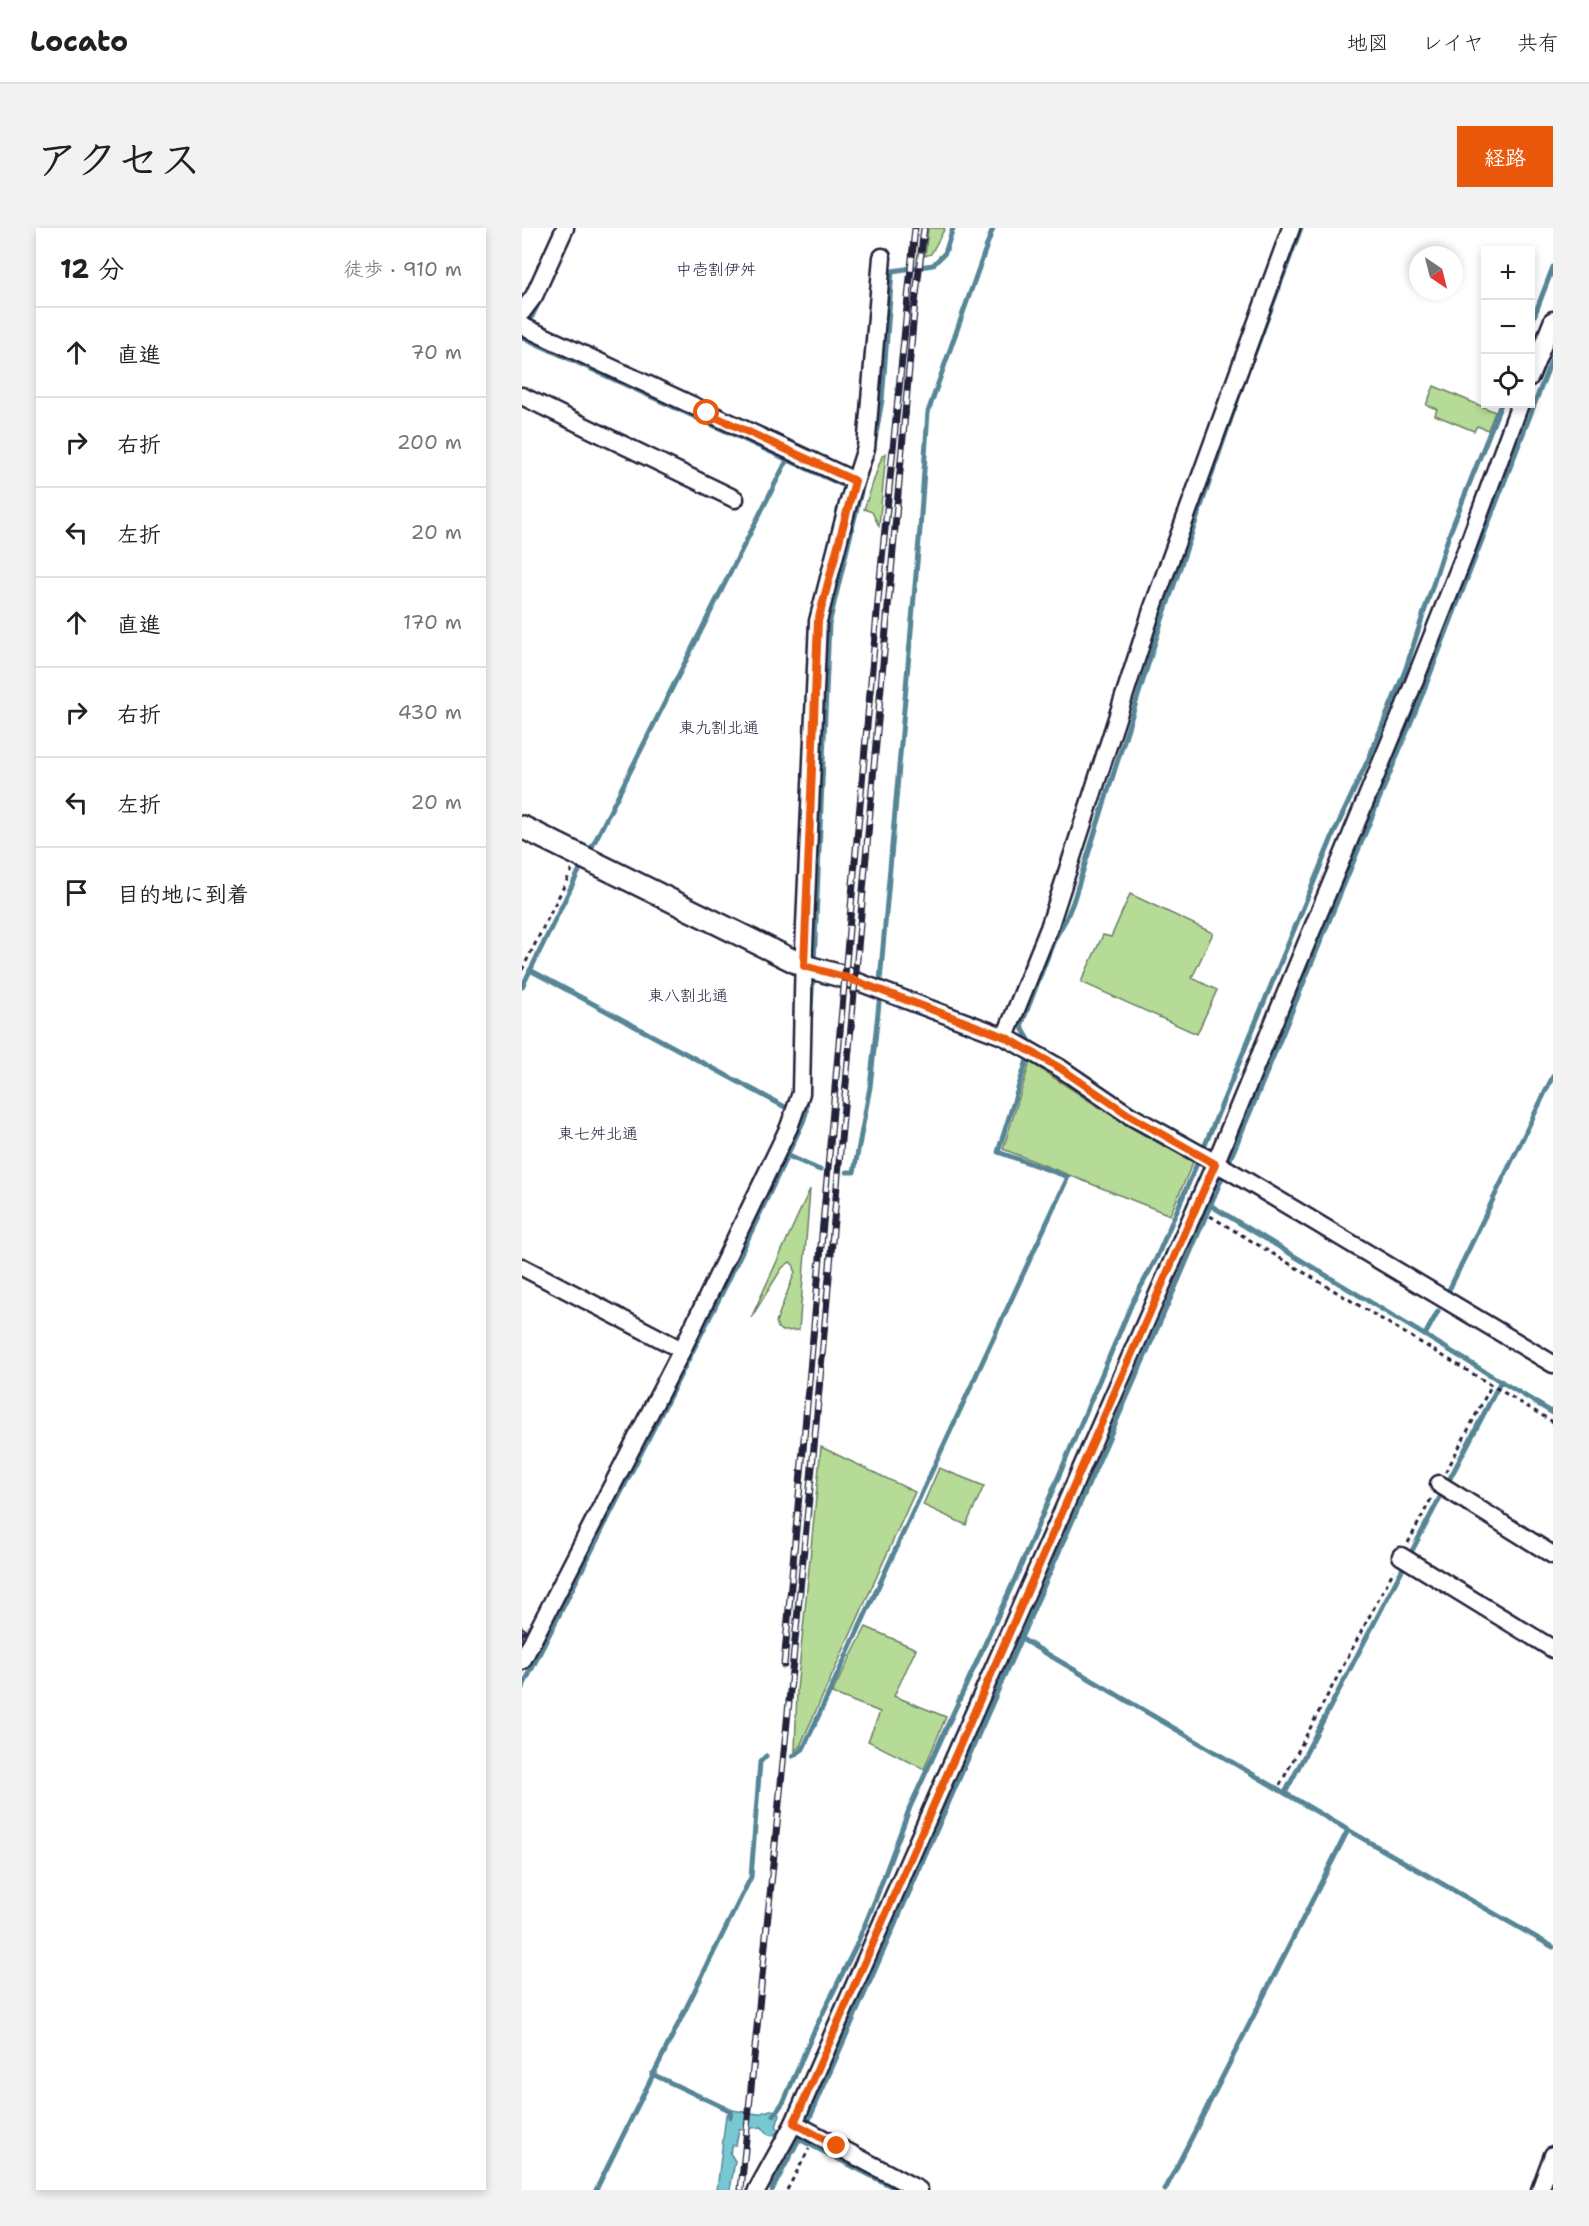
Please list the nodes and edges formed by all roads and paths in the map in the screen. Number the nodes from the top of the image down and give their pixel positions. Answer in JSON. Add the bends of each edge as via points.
{"nodes":[{"id":1,"x":565,"y":228,"type":"edge"},
{"id":2,"x":1291,"y":228,"type":"edge"},
{"id":3,"x":882,"y":257,"type":"dead end"},
{"id":4,"x":522,"y":312,"type":"edge"},
{"id":5,"x":1553,"y":320,"type":"edge"},
{"id":6,"x":522,"y":326,"type":"edge"},
{"id":7,"x":1535,"y":365,"type":"edge"},
{"id":8,"x":522,"y":396,"type":"edge"},
{"id":9,"x":1519,"y":408,"type":"edge"},
{"id":10,"x":853,"y":487,"type":"junction"},
{"id":11,"x":735,"y":499,"type":"dead end"},
{"id":12,"x":522,"y":827,"type":"edge"},
{"id":13,"x":579,"y":855,"type":"junction"},
{"id":14,"x":811,"y":968,"type":"junction"},
{"id":15,"x":522,"y":970,"type":"edge"},
{"id":16,"x":850,"y":979,"type":"joint"},
{"id":17,"x":1005,"y":1037,"type":"junction"},
{"id":18,"x":1214,"y":1163,"type":"junction"},
{"id":19,"x":1215,"y":1218,"type":"dead end"},
{"id":20,"x":522,"y":1267,"type":"edge"},
{"id":21,"x":682,"y":1350,"type":"junction"},
{"id":22,"x":1553,"y":1364,"type":"edge"},
{"id":23,"x":1493,"y":1387,"type":"junction"},
{"id":24,"x":1553,"y":1422,"type":"edge"},
{"id":25,"x":1443,"y":1487,"type":"junction"},
{"id":26,"x":1553,"y":1555,"type":"edge"},
{"id":27,"x":1406,"y":1559,"type":"junction"},
{"id":28,"x":1552,"y":1645,"type":"edge"},
{"id":29,"x":522,"y":1661,"type":"edge"},
{"id":30,"x":1280,"y":1785,"type":"dead end"},
{"id":31,"x":803,"y":2132,"type":"junction"},
{"id":32,"x":1553,"y":2155,"type":"edge"},
{"id":33,"x":1547,"y":2186,"type":"edge"},
{"id":34,"x":757,"y":2190,"type":"edge"},
{"id":35,"x":787,"y":2190,"type":"edge"},
{"id":36,"x":919,"y":2190,"type":"edge"}],
"edges":[{"from":1,"to":4,"type":"street","via":[[534,296]]},
{"from":2,"to":17,"type":"street","via":[[1153,608],[1049,928]]},
{"from":3,"to":10,"type":"street","via":[[866,448]]},
{"from":5,"to":7,"type":"street"},
{"from":6,"to":10,"type":"street"},
{"from":8,"to":11,"type":"street"},
{"from":9,"to":18,"type":"street","via":[[1403,710]]},
{"from":10,"to":14,"type":"street","via":[[818,621]]},
{"from":12,"to":13,"type":"street"},
{"from":13,"to":14,"type":"street"},
{"from":13,"to":15,"type":"path"},
{"from":14,"to":16,"type":"street"},
{"from":14,"to":21,"type":"street","via":[[801,1093]]},
{"from":16,"to":17,"type":"street"},
{"from":17,"to":18,"type":"street"},
{"from":18,"to":22,"type":"street"},
{"from":18,"to":31,"type":"street"},
{"from":19,"to":23,"type":"path"},
{"from":20,"to":21,"type":"street"},
{"from":21,"to":29,"type":"street"},
{"from":23,"to":24,"type":"path"},
{"from":23,"to":25,"type":"path"},
{"from":25,"to":26,"type":"street"},
{"from":25,"to":27,"type":"path"},
{"from":27,"to":28,"type":"street"},
{"from":27,"to":30,"type":"path"},
{"from":31,"to":34,"type":"street"},
{"from":31,"to":35,"type":"path"},
{"from":31,"to":36,"type":"street"},
{"from":32,"to":33,"type":"street"}]}
